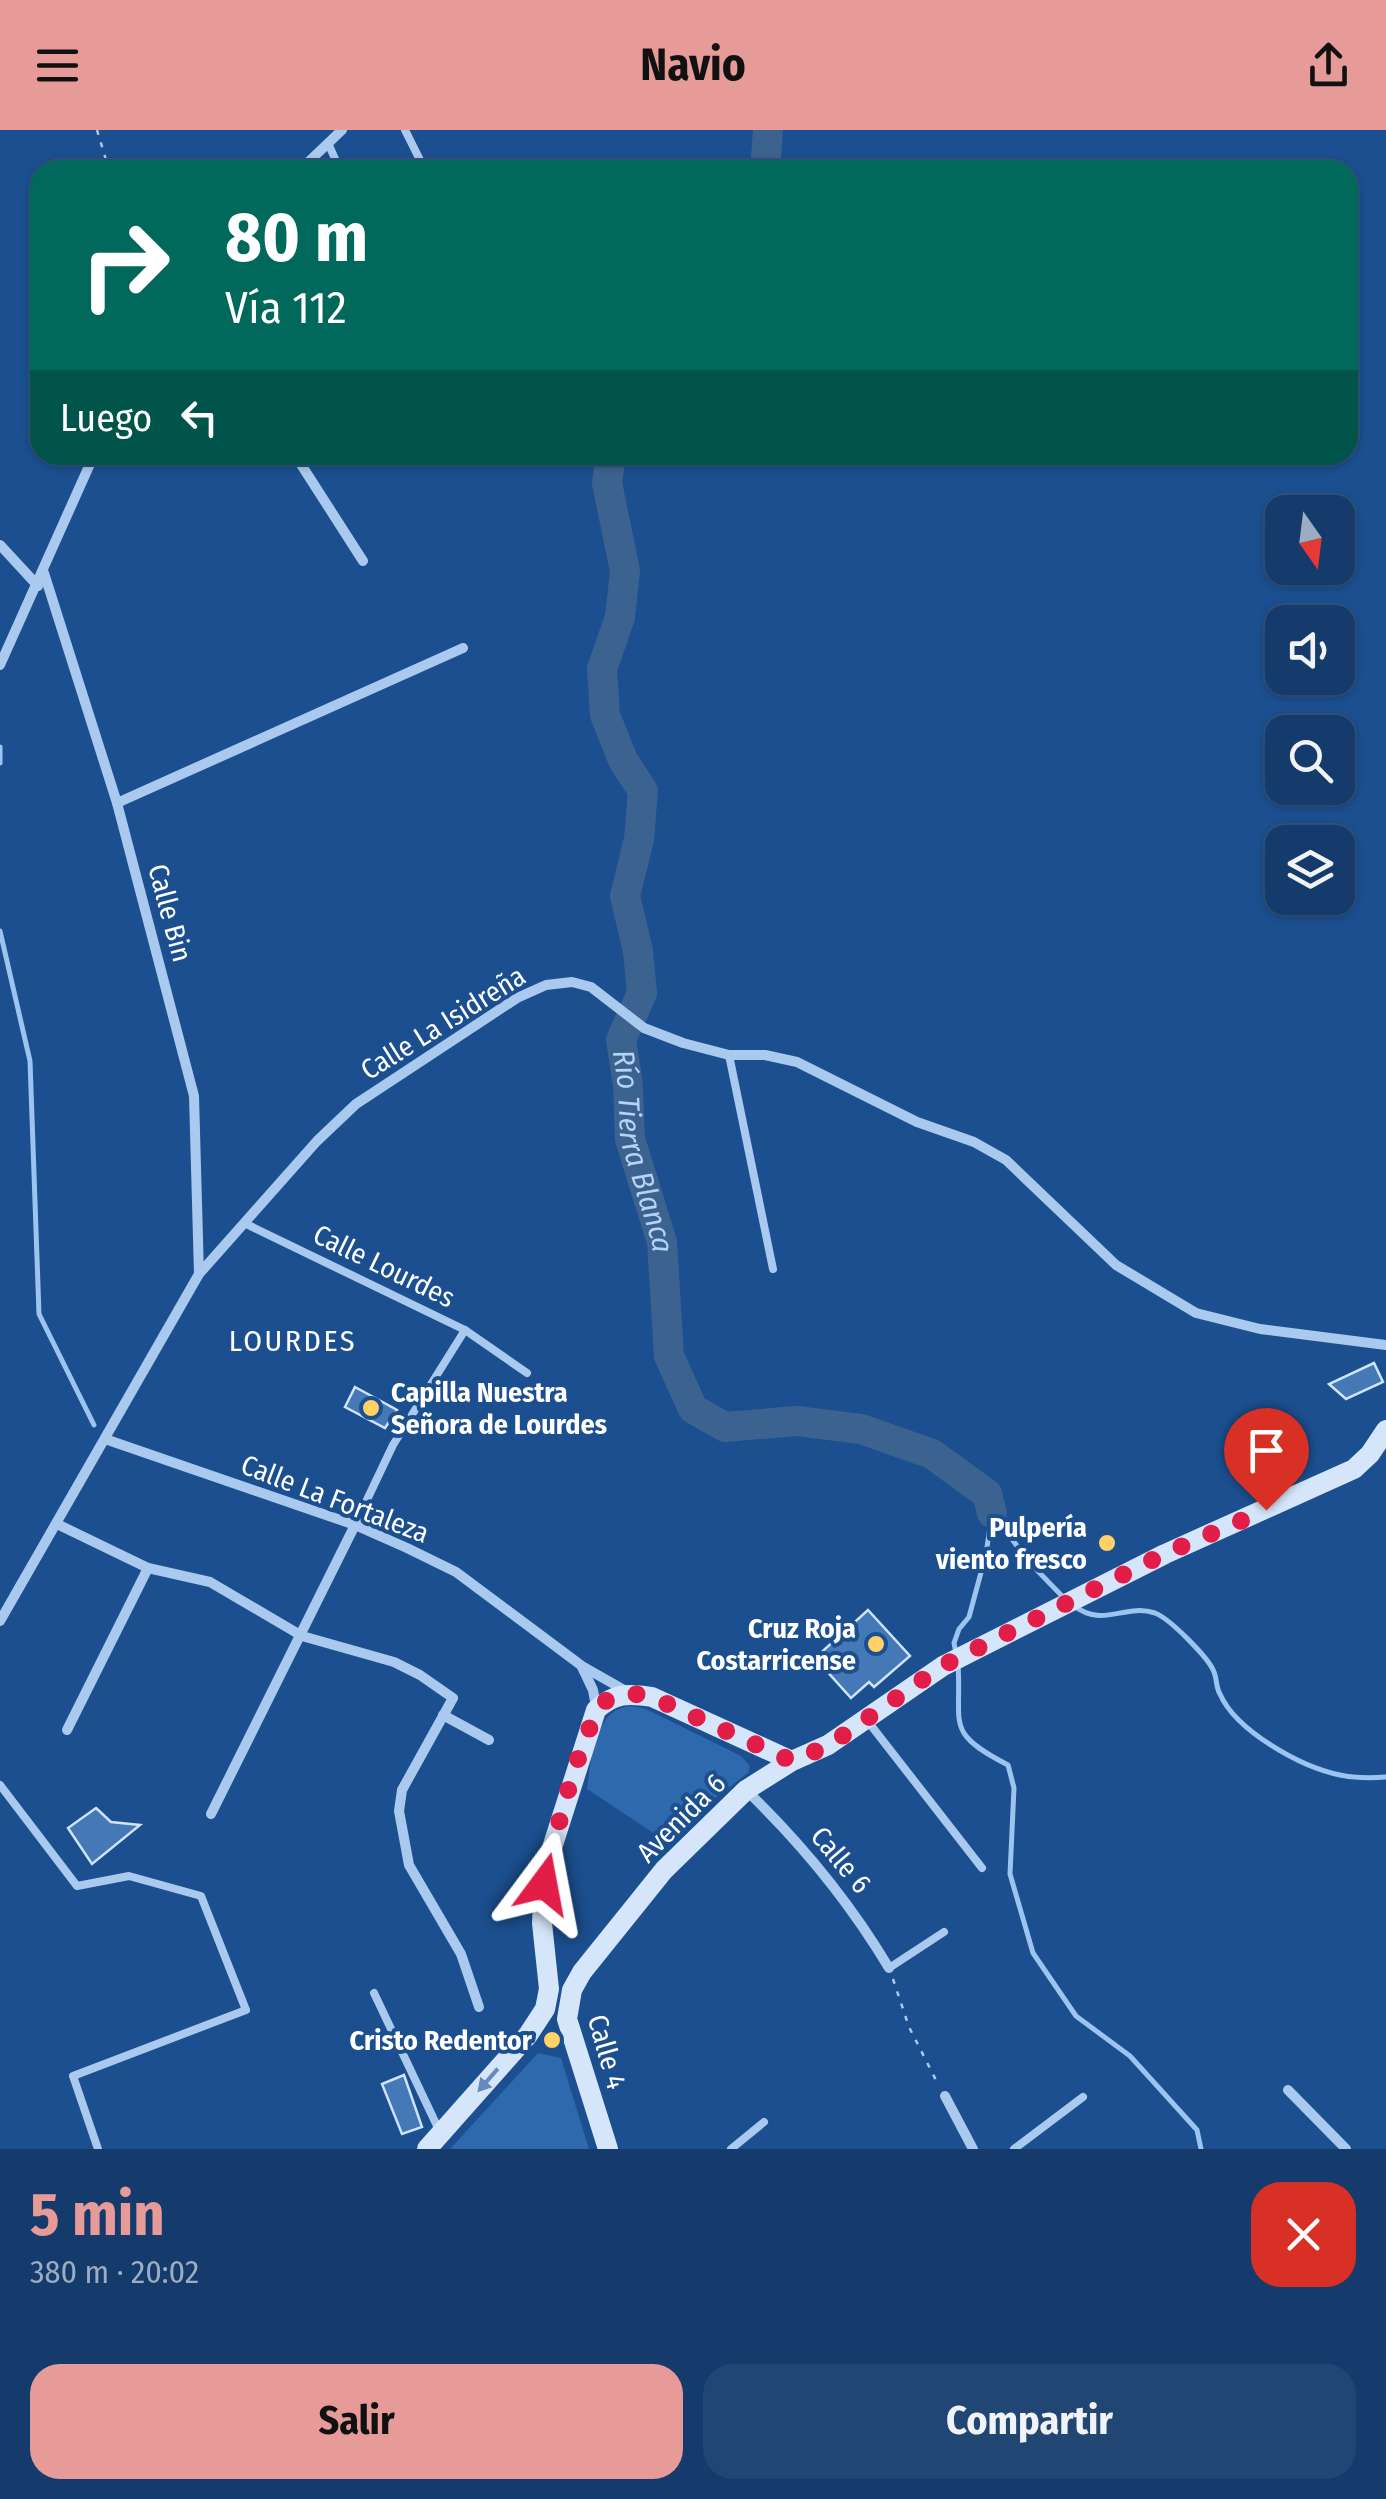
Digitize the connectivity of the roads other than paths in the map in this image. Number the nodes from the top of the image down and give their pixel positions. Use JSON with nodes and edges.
{"nodes":[{"id":1,"x":342,"y":130,"type":"edge"},
{"id":2,"x":406,"y":130,"type":"edge"},
{"id":3,"x":328,"y":144,"type":"junction"},
{"id":4,"x":311,"y":160,"type":"edge"},
{"id":5,"x":335,"y":160,"type":"edge"},
{"id":6,"x":420,"y":160,"type":"edge"},
{"id":7,"x":90,"y":465,"type":"edge"},
{"id":8,"x":301,"y":465,"type":"edge"},
{"id":9,"x":0,"y":544,"type":"edge"},
{"id":10,"x":363,"y":561,"type":"dead end"},
{"id":11,"x":44,"y":573,"type":"junction"},
{"id":12,"x":38,"y":586,"type":"junction"},
{"id":13,"x":463,"y":648,"type":"dead end"},
{"id":14,"x":0,"y":665,"type":"edge"},
{"id":15,"x":117,"y":803,"type":"junction"},
{"id":16,"x":730,"y":1055,"type":"junction"},
{"id":17,"x":244,"y":1223,"type":"junction"},
{"id":18,"x":773,"y":1269,"type":"dead end"},
{"id":19,"x":200,"y":1274,"type":"junction"},
{"id":20,"x":465,"y":1330,"type":"junction"},
{"id":21,"x":1386,"y":1345,"type":"edge"},
{"id":22,"x":527,"y":1373,"type":"dead end"},
{"id":23,"x":1386,"y":1430,"type":"edge"},
{"id":24,"x":105,"y":1440,"type":"junction"},
{"id":25,"x":58,"y":1524,"type":"junction"},
{"id":26,"x":355,"y":1525,"type":"junction"},
{"id":27,"x":148,"y":1568,"type":"junction"},
{"id":28,"x":0,"y":1621,"type":"edge"},
{"id":29,"x":302,"y":1636,"type":"junction"},
{"id":30,"x":582,"y":1666,"type":"junction"},
{"id":31,"x":611,"y":1700,"type":"junction"},
{"id":32,"x":444,"y":1715,"type":"junction"},
{"id":33,"x":866,"y":1719,"type":"junction"},
{"id":34,"x":67,"y":1730,"type":"dead end"},
{"id":35,"x":489,"y":1740,"type":"dead end"},
{"id":36,"x":746,"y":1740,"type":"junction"},
{"id":37,"x":792,"y":1761,"type":"junction"},
{"id":38,"x":0,"y":1785,"type":"edge"},
{"id":39,"x":746,"y":1790,"type":"junction"},
{"id":40,"x":212,"y":1814,"type":"dead end"},
{"id":41,"x":982,"y":1868,"type":"dead end"},
{"id":42,"x":944,"y":1932,"type":"dead end"},
{"id":43,"x":548,"y":1968,"type":"junction"},
{"id":44,"x":889,"y":1968,"type":"joint"},
{"id":45,"x":582,"y":1972,"type":"junction"},
{"id":46,"x":374,"y":1993,"type":"dead end"},
{"id":47,"x":479,"y":2007,"type":"dead end"},
{"id":48,"x":566,"y":2019,"type":"junction"},
{"id":49,"x":540,"y":2021,"type":"junction"},
{"id":50,"x":1288,"y":2090,"type":"dead end"},
{"id":51,"x":944,"y":2096,"type":"road end"},
{"id":52,"x":1083,"y":2097,"type":"dead end"},
{"id":53,"x":764,"y":2122,"type":"dead end"},
{"id":54,"x":434,"y":2141,"type":"edge"},
{"id":55,"x":98,"y":2149,"type":"edge"},
{"id":56,"x":608,"y":2149,"type":"edge"},
{"id":57,"x":732,"y":2149,"type":"edge"},
{"id":58,"x":973,"y":2149,"type":"edge"},
{"id":59,"x":1014,"y":2149,"type":"edge"},
{"id":60,"x":1346,"y":2149,"type":"edge"}],
"edges":[{"from":1,"to":3,"type":"street"},
{"from":2,"to":6,"type":"lane"},
{"from":3,"to":4,"type":"street"},
{"from":3,"to":5,"type":"lane"},
{"from":7,"to":11,"type":"street"},
{"from":8,"to":10,"type":"street"},
{"from":9,"to":12,"type":"street"},
{"from":11,"to":12,"type":"street"},
{"from":11,"to":15,"type":"street","name":"Calle Bin"},
{"from":12,"to":14,"type":"street"},
{"from":13,"to":15,"type":"street"},
{"from":15,"to":19,"type":"street","name":"Calle Bin"},
{"from":16,"to":17,"type":"street","name":"Calle La Isidreña"},
{"from":16,"to":18,"type":"lane"},
{"from":16,"to":21,"type":"street","name":"Calle La Isidreña"},
{"from":17,"to":19,"type":"street","name":"Calle La Isidreña"},
{"from":17,"to":20,"type":"lane","name":"Calle Lourdes"},
{"from":19,"to":24,"type":"street","name":"Calle La Isidreña"},
{"from":20,"to":22,"type":"lane"},
{"from":20,"to":26,"type":"lane","name":"Calle Lourdes"},
{"from":23,"to":33,"type":"main road","name":"Avenida 6"},
{"from":24,"to":25,"type":"street","name":"Calle La Isidreña"},
{"from":24,"to":26,"type":"street","name":"Calle La Fortaleza"},
{"from":25,"to":27,"type":"street"},
{"from":25,"to":28,"type":"street","name":"Calle La Isidreña"},
{"from":26,"to":29,"type":"street"},
{"from":26,"to":30,"type":"street","name":"Calle La Fortaleza"},
{"from":27,"to":29,"type":"street"},
{"from":27,"to":34,"type":"street"},
{"from":29,"to":32,"type":"street"},
{"from":29,"to":40,"type":"street"},
{"from":30,"to":31,"type":"street","name":"Calle La Fortaleza"},
{"from":30,"to":31,"type":"street"},
{"from":31,"to":36,"type":"main road"},
{"from":31,"to":43,"type":"main road"},
{"from":32,"to":35,"type":"street"},
{"from":32,"to":47,"type":"street"},
{"from":33,"to":37,"type":"main road","name":"Avenida 6"},
{"from":33,"to":41,"type":"lane"},
{"from":36,"to":37,"type":"main road"},
{"from":36,"to":39,"type":"main road"},
{"from":37,"to":39,"type":"main road","name":"Avenida 6"},
{"from":38,"to":55,"type":"lane"},
{"from":39,"to":44,"type":"street","name":"Calle 6"},
{"from":39,"to":45,"type":"main road","name":"Avenida 6"},
{"from":42,"to":44,"type":"lane"},
{"from":43,"to":45,"type":"main road"},
{"from":43,"to":49,"type":"main road"},
{"from":45,"to":48,"type":"main road","name":"Calle 4"},
{"from":46,"to":54,"type":"lane"},
{"from":48,"to":49,"type":"main road"},
{"from":48,"to":56,"type":"main road","name":"Calle 4"},
{"from":49,"to":54,"type":"main road","one_way":true},
{"from":50,"to":60,"type":"street"},
{"from":51,"to":58,"type":"street"},
{"from":52,"to":59,"type":"lane"},
{"from":53,"to":57,"type":"lane"}]}
